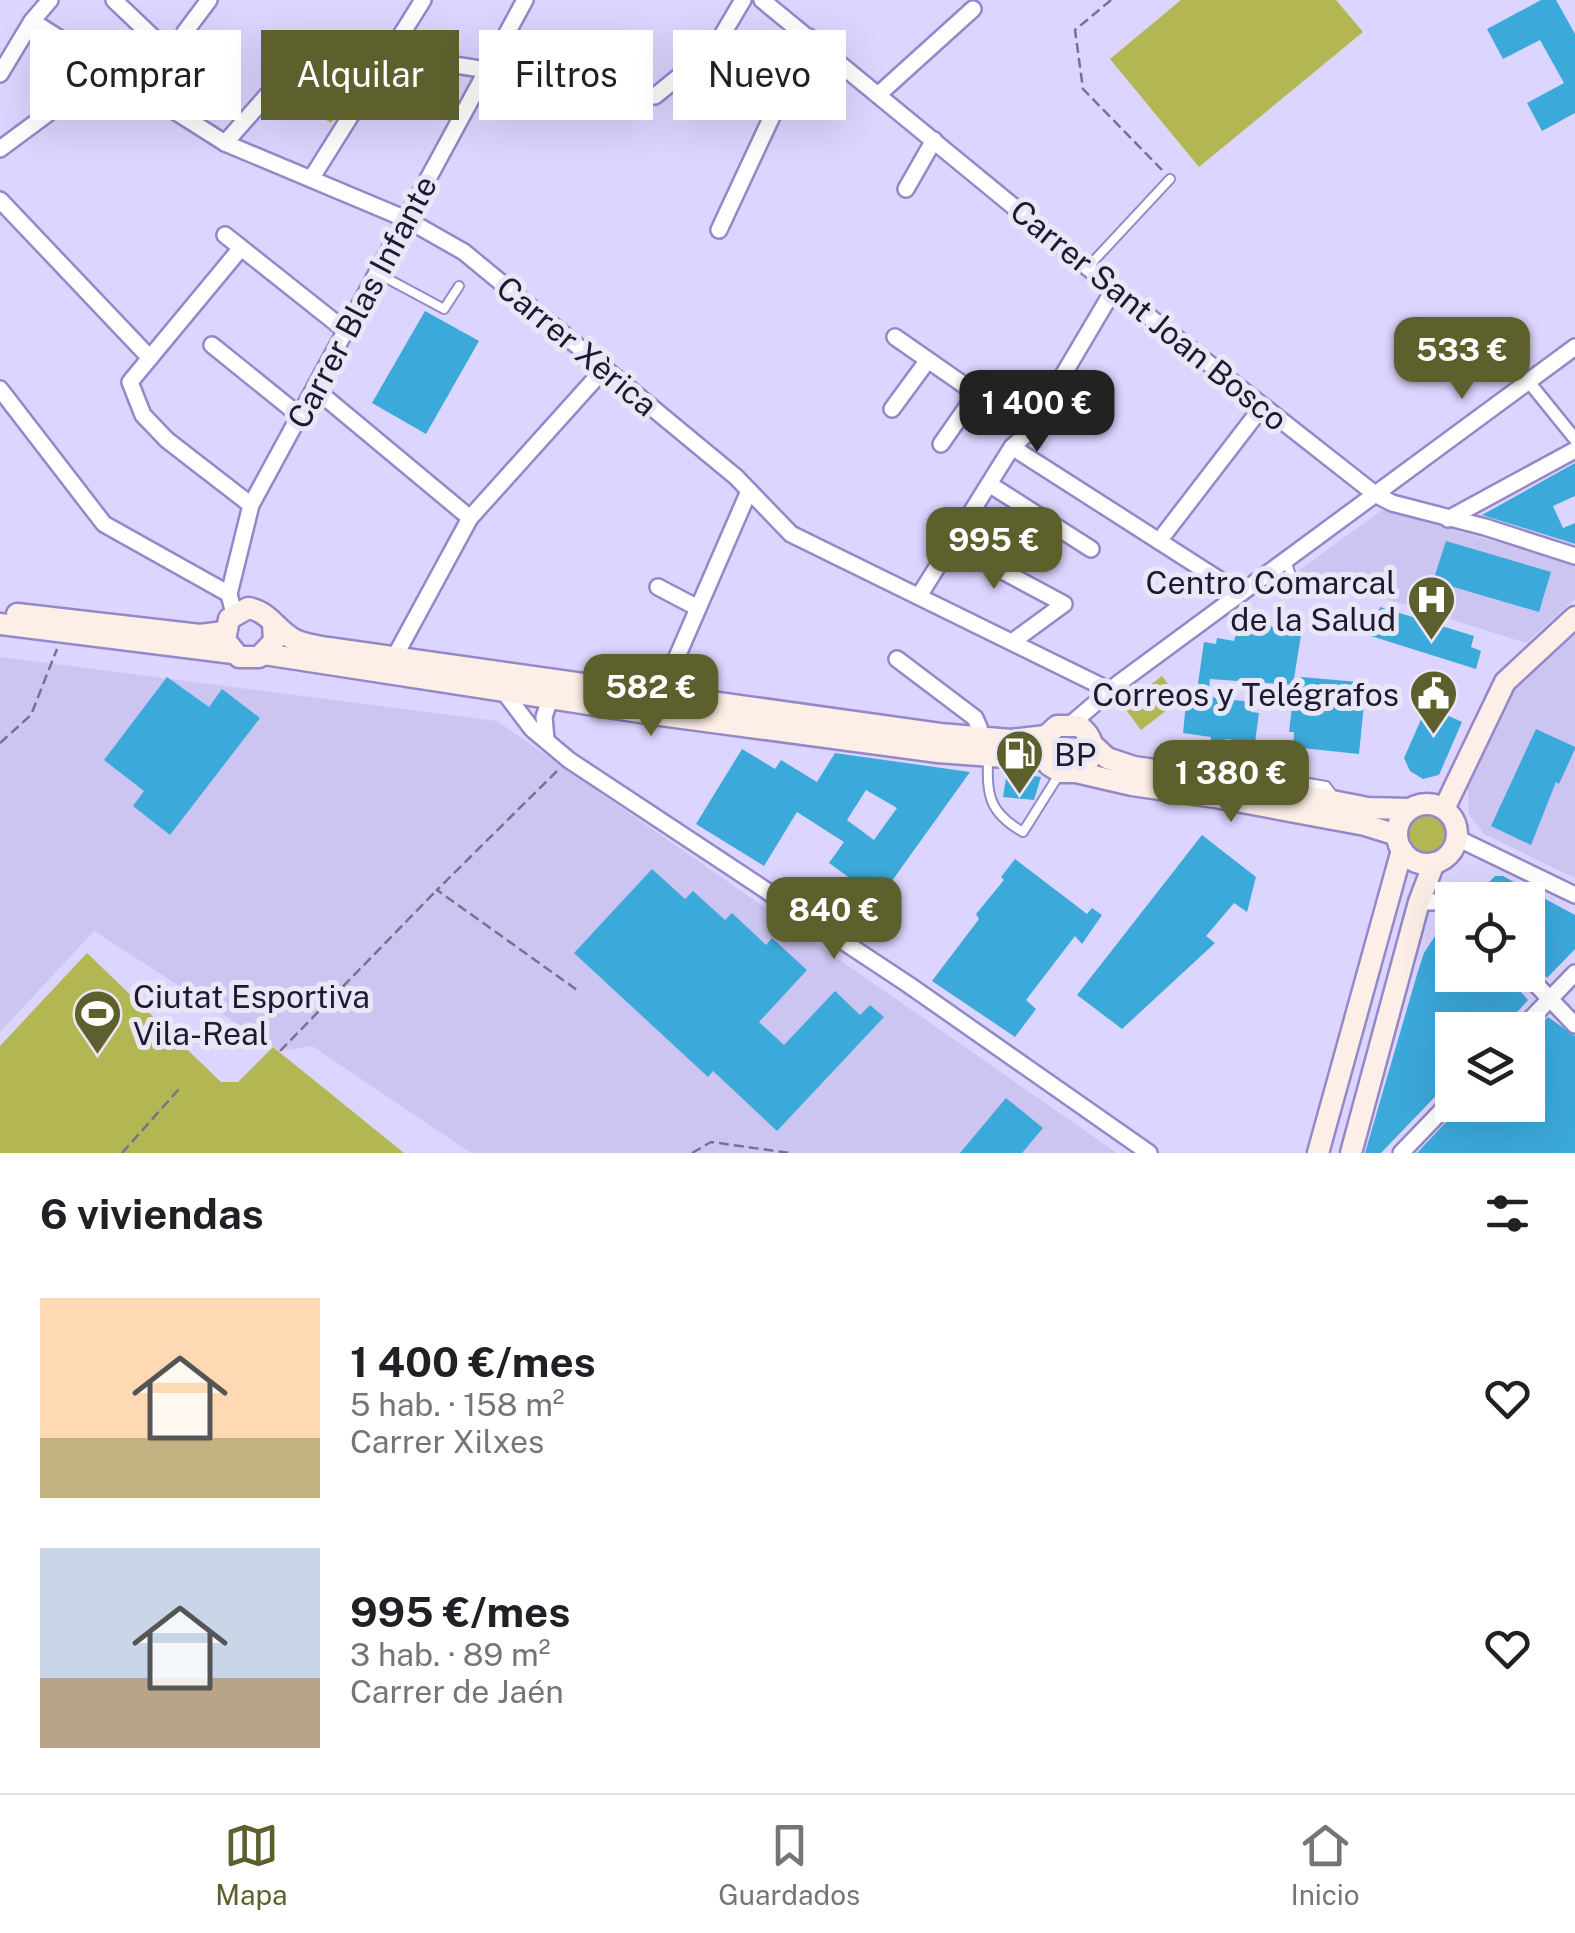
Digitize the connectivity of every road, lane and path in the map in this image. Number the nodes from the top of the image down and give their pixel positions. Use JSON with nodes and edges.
{"nodes":[{"id":1,"x":50,"y":0,"type":"edge"},
{"id":2,"x":114,"y":0,"type":"edge"},
{"id":3,"x":209,"y":0,"type":"edge"},
{"id":4,"x":424,"y":0,"type":"edge"},
{"id":5,"x":525,"y":0,"type":"edge"},
{"id":6,"x":743,"y":0,"type":"edge"},
{"id":7,"x":762,"y":0,"type":"edge"},
{"id":8,"x":1111,"y":0,"type":"edge"},
{"id":9,"x":979,"y":5,"type":"edge"},
{"id":10,"x":32,"y":21,"type":"junction"},
{"id":11,"x":46,"y":30,"type":"edge"},
{"id":12,"x":145,"y":30,"type":"edge"},
{"id":13,"x":186,"y":30,"type":"edge"},
{"id":14,"x":404,"y":30,"type":"edge"},
{"id":15,"x":509,"y":30,"type":"edge"},
{"id":16,"x":800,"y":30,"type":"edge"},
{"id":17,"x":846,"y":67,"type":"edge"},
{"id":18,"x":0,"y":74,"type":"edge"},
{"id":19,"x":479,"y":84,"type":"edge"},
{"id":20,"x":879,"y":94,"type":"junction"},
{"id":21,"x":653,"y":96,"type":"edge"},
{"id":22,"x":261,"y":102,"type":"edge"},
{"id":23,"x":40,"y":120,"type":"edge"},
{"id":24,"x":188,"y":120,"type":"edge"},
{"id":25,"x":348,"y":120,"type":"edge"},
{"id":26,"x":770,"y":120,"type":"edge"},
{"id":27,"x":934,"y":140,"type":"junction"},
{"id":28,"x":225,"y":143,"type":"junction"},
{"id":29,"x":0,"y":149,"type":"edge"},
{"id":30,"x":311,"y":179,"type":"junction"},
{"id":31,"x":1170,"y":179,"type":"joint"},
{"id":32,"x":906,"y":190,"type":"dead end"},
{"id":33,"x":0,"y":200,"type":"edge"},
{"id":34,"x":406,"y":220,"type":"junction"},
{"id":35,"x":719,"y":230,"type":"dead end"},
{"id":36,"x":225,"y":235,"type":"dead end"},
{"id":37,"x":241,"y":248,"type":"junction"},
{"id":38,"x":1088,"y":268,"type":"junction"},
{"id":39,"x":377,"y":273,"type":"junction"},
{"id":40,"x":460,"y":286,"type":"dead end"},
{"id":41,"x":1114,"y":289,"type":"junction"},
{"id":42,"x":346,"y":331,"type":"junction"},
{"id":43,"x":895,"y":337,"type":"dead end"},
{"id":44,"x":212,"y":345,"type":"dead end"},
{"id":45,"x":1575,"y":346,"type":"edge"},
{"id":46,"x":150,"y":358,"type":"junction"},
{"id":47,"x":928,"y":360,"type":"junction"},
{"id":48,"x":604,"y":369,"type":"junction"},
{"id":49,"x":1528,"y":382,"type":"junction"},
{"id":50,"x":315,"y":388,"type":"junction"},
{"id":51,"x":0,"y":390,"type":"edge"},
{"id":52,"x":976,"y":394,"type":"junction"},
{"id":53,"x":1262,"y":407,"type":"junction"},
{"id":54,"x":892,"y":409,"type":"dead end"},
{"id":55,"x":300,"y":416,"type":"junction"},
{"id":56,"x":1030,"y":432,"type":"junction"},
{"id":57,"x":1575,"y":438,"type":"edge"},
{"id":58,"x":941,"y":444,"type":"dead end"},
{"id":59,"x":1012,"y":447,"type":"junction"},
{"id":60,"x":1575,"y":450,"type":"edge"},
{"id":61,"x":988,"y":484,"type":"junction"},
{"id":62,"x":749,"y":491,"type":"junction"},
{"id":63,"x":1375,"y":494,"type":"junction"},
{"id":64,"x":250,"y":505,"type":"junction"},
{"id":65,"x":470,"y":518,"type":"junction"},
{"id":66,"x":1448,"y":519,"type":"junction"},
{"id":67,"x":1160,"y":541,"type":"junction"},
{"id":68,"x":952,"y":544,"type":"junction"},
{"id":69,"x":1091,"y":549,"type":"dead end"},
{"id":70,"x":1575,"y":556,"type":"edge"},
{"id":71,"x":1286,"y":560,"type":"junction"},
{"id":72,"x":658,"y":586,"type":"dead end"},
{"id":73,"x":1296,"y":592,"type":"dead end"},
{"id":74,"x":1240,"y":594,"type":"junction"},
{"id":75,"x":919,"y":596,"type":"junction"},
{"id":76,"x":698,"y":608,"type":"junction"},
{"id":77,"x":0,"y":612,"type":"edge"},
{"id":78,"x":229,"y":613,"type":"junction"},
{"id":79,"x":1575,"y":618,"type":"edge"},
{"id":80,"x":0,"y":624,"type":"edge"},
{"id":81,"x":273,"y":624,"type":"junction"},
{"id":82,"x":63,"y":633,"type":"junction"},
{"id":83,"x":1012,"y":642,"type":"junction"},
{"id":84,"x":233,"y":653,"type":"junction"},
{"id":85,"x":264,"y":654,"type":"junction"},
{"id":86,"x":394,"y":658,"type":"junction"},
{"id":87,"x":897,"y":659,"type":"dead end"},
{"id":88,"x":1109,"y":690,"type":"junction"},
{"id":89,"x":504,"y":692,"type":"junction"},
{"id":90,"x":660,"y":696,"type":"junction"},
{"id":91,"x":550,"y":699,"type":"junction"},
{"id":92,"x":1072,"y":724,"type":"junction"},
{"id":93,"x":1046,"y":736,"type":"junction"},
{"id":94,"x":546,"y":740,"type":"junction"},
{"id":95,"x":0,"y":744,"type":"edge"},
{"id":96,"x":1093,"y":745,"type":"junction"},
{"id":97,"x":984,"y":748,"type":"junction"},
{"id":98,"x":569,"y":760,"type":"junction"},
{"id":99,"x":1061,"y":768,"type":"junction"},
{"id":100,"x":1444,"y":809,"type":"junction"},
{"id":101,"x":1409,"y":810,"type":"junction"},
{"id":102,"x":1457,"y":838,"type":"junction"},
{"id":103,"x":1399,"y":842,"type":"junction"},
{"id":104,"x":1434,"y":863,"type":"junction"},
{"id":105,"x":436,"y":890,"type":"junction"},
{"id":106,"x":1575,"y":895,"type":"edge"},
{"id":107,"x":1419,"y":902,"type":"junction"},
{"id":108,"x":1435,"y":902,"type":"edge"},
{"id":109,"x":1575,"y":973,"type":"edge"},
{"id":110,"x":576,"y":990,"type":"dead end"},
{"id":111,"x":1543,"y":992,"type":"edge"},
{"id":112,"x":1550,"y":999,"type":"junction"},
{"id":113,"x":1537,"y":1012,"type":"edge"},
{"id":114,"x":1575,"y":1025,"type":"edge"},
{"id":115,"x":280,"y":1050,"type":"dead end"},
{"id":116,"x":179,"y":1089,"type":"dead end"},
{"id":117,"x":1435,"y":1117,"type":"edge"},
{"id":118,"x":1326,"y":1126,"type":"junction"},
{"id":119,"x":1354,"y":1144,"type":"edge"},
{"id":120,"x":122,"y":1153,"type":"edge"},
{"id":121,"x":692,"y":1153,"type":"edge"},
{"id":122,"x":790,"y":1153,"type":"edge"},
{"id":123,"x":1149,"y":1153,"type":"edge"},
{"id":124,"x":1318,"y":1153,"type":"edge"},
{"id":125,"x":1400,"y":1153,"type":"edge"}],
"edges":[{"from":1,"to":10,"type":"street"},
{"from":2,"to":12,"type":"street"},
{"from":3,"to":13,"type":"street"},
{"from":4,"to":14,"type":"street"},
{"from":5,"to":15,"type":"street","name":"Carrer Blas Infante"},
{"from":6,"to":21,"type":"street"},
{"from":7,"to":16,"type":"street","name":"Carrer Sant Joan Bosco"},
{"from":8,"to":31,"type":"path"},
{"from":9,"to":20,"type":"street"},
{"from":10,"to":11,"type":"street","name":"Carrer Xèrica"},
{"from":10,"to":18,"type":"street"},
{"from":17,"to":20,"type":"street","name":"Carrer Sant Joan Bosco"},
{"from":19,"to":34,"type":"street","name":"Carrer Blas Infante"},
{"from":20,"to":27,"type":"street","name":"Carrer Sant Joan Bosco"},
{"from":22,"to":28,"type":"street"},
{"from":23,"to":29,"type":"street"},
{"from":24,"to":28,"type":"street","name":"Carrer Xèrica"},
{"from":25,"to":30,"type":"street"},
{"from":26,"to":35,"type":"street"},
{"from":27,"to":32,"type":"street"},
{"from":27,"to":38,"type":"street","name":"Carrer Sant Joan Bosco"},
{"from":28,"to":30,"type":"street","name":"Carrer Xèrica"},
{"from":30,"to":34,"type":"street","name":"Carrer Xèrica"},
{"from":31,"to":38,"type":"lane"},
{"from":33,"to":46,"type":"street"},
{"from":34,"to":39,"type":"street","name":"Carrer Blas Infante"},
{"from":34,"to":48,"type":"street","name":"Carrer Xèrica"},
{"from":36,"to":37,"type":"street"},
{"from":37,"to":42,"type":"street"},
{"from":37,"to":46,"type":"street"},
{"from":38,"to":41,"type":"street","name":"Carrer Sant Joan Bosco"},
{"from":39,"to":40,"type":"lane"},
{"from":39,"to":42,"type":"street","name":"Carrer Blas Infante"},
{"from":41,"to":53,"type":"street","name":"Carrer Sant Joan Bosco"},
{"from":41,"to":56,"type":"street"},
{"from":42,"to":50,"type":"street","name":"Carrer Blas Infante"},
{"from":43,"to":47,"type":"street"},
{"from":44,"to":55,"type":"street"},
{"from":45,"to":49,"type":"street"},
{"from":46,"to":64,"type":"street"},
{"from":47,"to":52,"type":"street"},
{"from":47,"to":54,"type":"street"},
{"from":48,"to":62,"type":"street","name":"Carrer Xèrica"},
{"from":48,"to":65,"type":"street"},
{"from":49,"to":57,"type":"street"},
{"from":49,"to":63,"type":"street"},
{"from":50,"to":55,"type":"street","name":"Carrer Blas Infante"},
{"from":50,"to":65,"type":"street"},
{"from":51,"to":78,"type":"street"},
{"from":52,"to":56,"type":"street"},
{"from":52,"to":58,"type":"street"},
{"from":53,"to":63,"type":"street","name":"Carrer Sant Joan Bosco"},
{"from":53,"to":67,"type":"street"},
{"from":55,"to":64,"type":"street","name":"Carrer Blas Infante"},
{"from":56,"to":59,"type":"street"},
{"from":59,"to":61,"type":"street"},
{"from":59,"to":67,"type":"street"},
{"from":60,"to":66,"type":"street"},
{"from":61,"to":68,"type":"street"},
{"from":61,"to":69,"type":"street"},
{"from":62,"to":75,"type":"street","name":"Carrer Xèrica"},
{"from":62,"to":76,"type":"street"},
{"from":63,"to":66,"type":"street","name":"Carrer Sant Joan Bosco"},
{"from":63,"to":71,"type":"street"},
{"from":64,"to":78,"type":"street","name":"Carrer Blas Infante"},
{"from":65,"to":86,"type":"street"},
{"from":66,"to":70,"type":"street","name":"Carrer Sant Joan Bosco"},
{"from":67,"to":74,"type":"street"},
{"from":68,"to":75,"type":"street"},
{"from":68,"to":83,"type":"street"},
{"from":71,"to":73,"type":"lane"},
{"from":71,"to":74,"type":"street"},
{"from":72,"to":76,"type":"street"},
{"from":74,"to":88,"type":"street"},
{"from":75,"to":83,"type":"street","name":"Carrer Xèrica"},
{"from":76,"to":90,"type":"street"},
{"from":77,"to":78,"type":"main road"},
{"from":78,"to":81,"type":"main road"},
{"from":78,"to":84,"type":"main road"},
{"from":79,"to":100,"type":"main road"},
{"from":80,"to":82,"type":"main road"},
{"from":81,"to":85,"type":"main road"},
{"from":81,"to":86,"type":"main road"},
{"from":82,"to":84,"type":"main road"},
{"from":82,"to":95,"type":"path"},
{"from":83,"to":88,"type":"street","name":"Carrer Xèrica"},
{"from":84,"to":85,"type":"main road"},
{"from":85,"to":89,"type":"main road"},
{"from":86,"to":90,"type":"main road"},
{"from":87,"to":97,"type":"street"},
{"from":88,"to":92,"type":"street"},
{"from":89,"to":91,"type":"main road"},
{"from":89,"to":94,"type":"street"},
{"from":90,"to":97,"type":"main road"},
{"from":91,"to":94,"type":"street"},
{"from":91,"to":97,"type":"main road"},
{"from":92,"to":93,"type":"main road"},
{"from":92,"to":96,"type":"main road"},
{"from":93,"to":97,"type":"main road"},
{"from":93,"to":99,"type":"main road"},
{"from":94,"to":98,"type":"street"},
{"from":96,"to":99,"type":"main road"},
{"from":96,"to":101,"type":"main road"},
{"from":97,"to":99,"type":"main road"},
{"from":97,"to":99,"type":"lane"},
{"from":98,"to":105,"type":"path"},
{"from":98,"to":123,"type":"street"},
{"from":99,"to":103,"type":"main road"},
{"from":100,"to":101,"type":"main road"},
{"from":100,"to":102,"type":"main road"},
{"from":101,"to":103,"type":"main road"},
{"from":102,"to":104,"type":"main road"},
{"from":102,"to":106,"type":"street"},
{"from":103,"to":104,"type":"main road"},
{"from":103,"to":118,"type":"main road"},
{"from":104,"to":107,"type":"main road"},
{"from":105,"to":110,"type":"path"},
{"from":105,"to":115,"type":"path"},
{"from":107,"to":108,"type":"street"},
{"from":107,"to":119,"type":"main road"},
{"from":109,"to":112,"type":"street"},
{"from":111,"to":112,"type":"street"},
{"from":112,"to":113,"type":"street"},
{"from":112,"to":114,"type":"street"},
{"from":116,"to":120,"type":"path"},
{"from":117,"to":125,"type":"street"},
{"from":118,"to":119,"type":"street"},
{"from":118,"to":124,"type":"main road"},
{"from":121,"to":122,"type":"path"}]}
